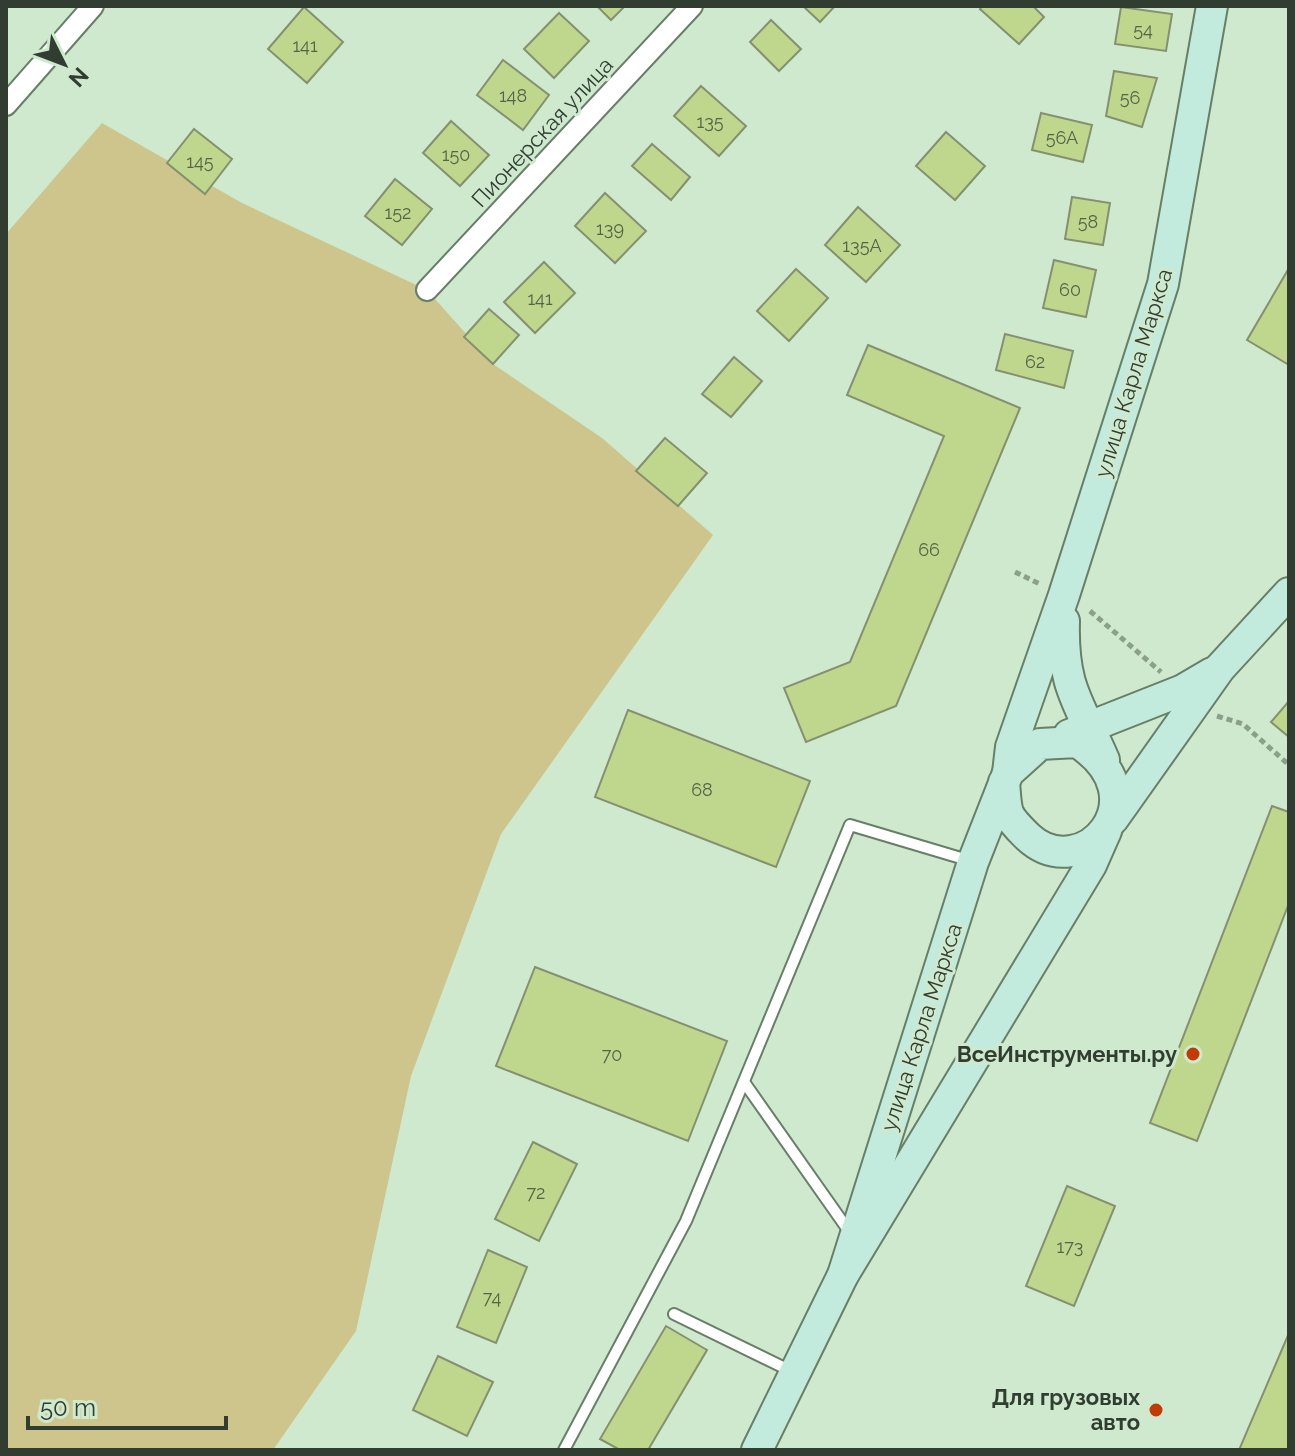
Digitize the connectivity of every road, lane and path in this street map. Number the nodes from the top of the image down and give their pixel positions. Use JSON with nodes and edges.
{"nodes":[{"id":1,"x":93,"y":6,"type":"edge"},
{"id":2,"x":692,"y":6,"type":"edge"},
{"id":3,"x":1212,"y":6,"type":"edge"},
{"id":4,"x":6,"y":105,"type":"edge"},
{"id":5,"x":427,"y":290,"type":"dead end"},
{"id":6,"x":1015,"y":572,"type":"dead end"},
{"id":7,"x":1289,"y":593,"type":"edge"},
{"id":8,"x":1066,"y":596,"type":"junction"},
{"id":9,"x":1220,"y":668,"type":"junction"},
{"id":10,"x":1171,"y":680,"type":"dead end"},
{"id":11,"x":1212,"y":714,"type":"dead end"},
{"id":12,"x":1088,"y":727,"type":"junction"},
{"id":13,"x":1058,"y":740,"type":"junction"},
{"id":14,"x":1289,"y":765,"type":"edge"},
{"id":15,"x":1107,"y":768,"type":"junction"},
{"id":16,"x":1006,"y":778,"type":"junction"},
{"id":17,"x":1110,"y":824,"type":"junction"},
{"id":18,"x":973,"y":862,"type":"junction"},
{"id":19,"x":744,"y":1082,"type":"junction"},
{"id":20,"x":854,"y":1238,"type":"junction"},
{"id":21,"x":843,"y":1275,"type":"junction"},
{"id":22,"x":674,"y":1314,"type":"dead end"},
{"id":23,"x":795,"y":1373,"type":"junction"},
{"id":24,"x":564,"y":1450,"type":"edge"},
{"id":25,"x":757,"y":1450,"type":"edge"}],
"edges":[{"from":1,"to":4,"type":"street"},
{"from":2,"to":5,"type":"street","name":"Пионерская улица"},
{"from":3,"to":8,"type":"main road","name":"улица Карла Маркса"},
{"from":6,"to":8,"type":"path"},
{"from":7,"to":9,"type":"main road"},
{"from":8,"to":10,"type":"path"},
{"from":8,"to":12,"type":"main road","name":"улица Карла Маркса"},
{"from":8,"to":16,"type":"main road","name":"улица Карла Маркса"},
{"from":9,"to":12,"type":"main road"},
{"from":9,"to":17,"type":"main road"},
{"from":11,"to":14,"type":"path"},
{"from":12,"to":13,"type":"main road"},
{"from":12,"to":15,"type":"main road","name":"улица Карла Маркса"},
{"from":13,"to":15,"type":"main road"},
{"from":13,"to":16,"type":"main road"},
{"from":15,"to":17,"type":"main road"},
{"from":16,"to":17,"type":"main road"},
{"from":16,"to":18,"type":"main road","name":"улица Карла Маркса"},
{"from":17,"to":21,"type":"main road"},
{"from":18,"to":19,"type":"lane"},
{"from":18,"to":20,"type":"main road","name":"улица Карла Маркса"},
{"from":19,"to":20,"type":"lane"},
{"from":19,"to":24,"type":"lane"},
{"from":20,"to":21,"type":"main road","name":"улица Карла Маркса"},
{"from":21,"to":23,"type":"main road"},
{"from":22,"to":23,"type":"lane"},
{"from":23,"to":25,"type":"main road"}]}
